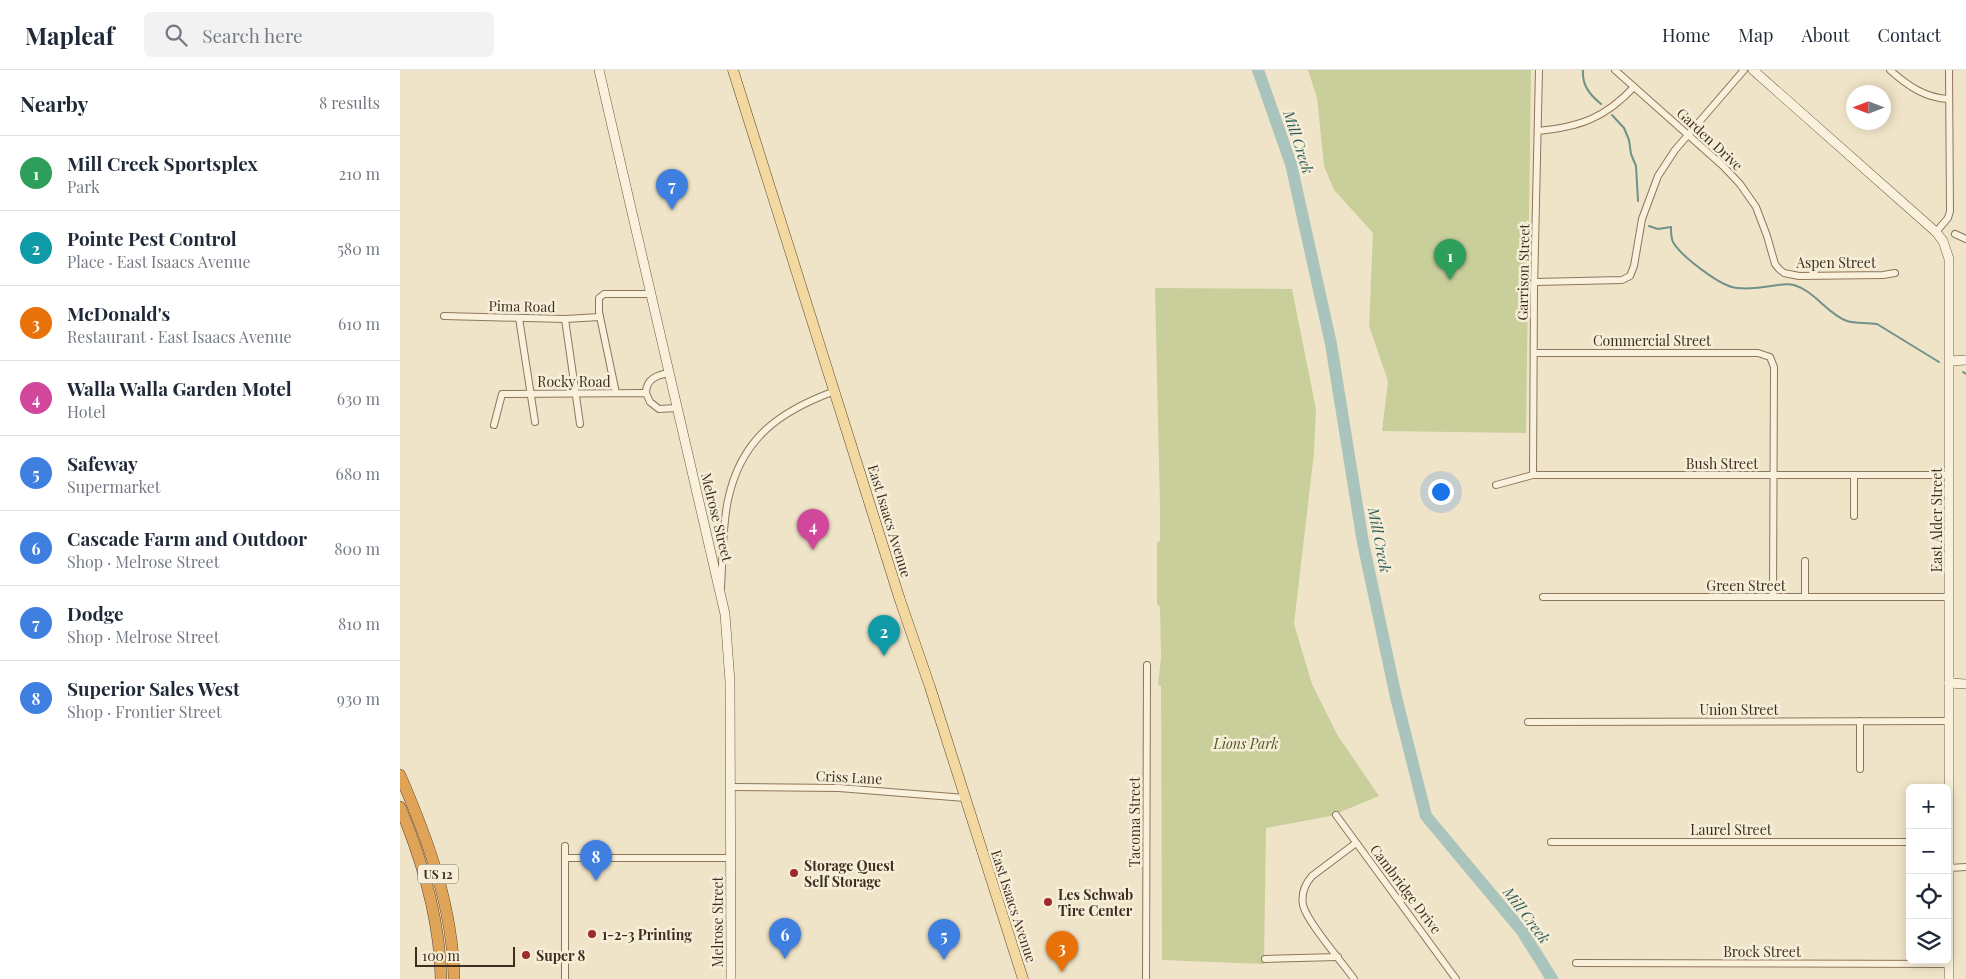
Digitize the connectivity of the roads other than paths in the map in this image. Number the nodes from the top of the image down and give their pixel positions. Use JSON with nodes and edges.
{"nodes":[{"id":1,"x":599,"y":70,"type":"edge"},
{"id":2,"x":733,"y":70,"type":"edge"},
{"id":3,"x":1539,"y":70,"type":"edge"},
{"id":4,"x":1615,"y":70,"type":"edge"},
{"id":5,"x":1744,"y":70,"type":"edge"},
{"id":6,"x":1753,"y":70,"type":"edge"},
{"id":7,"x":1890,"y":70,"type":"edge"},
{"id":8,"x":1949,"y":70,"type":"edge"},
{"id":9,"x":1634,"y":87,"type":"junction"},
{"id":10,"x":1949,"y":99,"type":"junction"},
{"id":11,"x":1538,"y":131,"type":"junction"},
{"id":12,"x":1687,"y":135,"type":"junction"},
{"id":13,"x":1936,"y":232,"type":"junction"},
{"id":14,"x":1955,"y":234,"type":"dead end"},
{"id":15,"x":1966,"y":238,"type":"edge"},
{"id":16,"x":1779,"y":269,"type":"joint"},
{"id":17,"x":1895,"y":273,"type":"dead end"},
{"id":18,"x":1535,"y":282,"type":"junction"},
{"id":19,"x":651,"y":294,"type":"junction"},
{"id":20,"x":444,"y":316,"type":"dead end"},
{"id":21,"x":600,"y":317,"type":"junction"},
{"id":22,"x":519,"y":318,"type":"junction"},
{"id":23,"x":565,"y":319,"type":"junction"},
{"id":24,"x":1534,"y":353,"type":"junction"},
{"id":25,"x":1966,"y":360,"type":"edge"},
{"id":26,"x":1950,"y":361,"type":"junction"},
{"id":27,"x":669,"y":373,"type":"junction"},
{"id":28,"x":835,"y":391,"type":"junction"},
{"id":29,"x":616,"y":393,"type":"junction"},
{"id":30,"x":646,"y":393,"type":"junction"},
{"id":31,"x":531,"y":394,"type":"junction"},
{"id":32,"x":576,"y":394,"type":"junction"},
{"id":33,"x":677,"y":408,"type":"junction"},
{"id":34,"x":535,"y":422,"type":"dead end"},
{"id":35,"x":580,"y":424,"type":"dead end"},
{"id":36,"x":494,"y":425,"type":"dead end"},
{"id":37,"x":1533,"y":475,"type":"junction"},
{"id":38,"x":1773,"y":475,"type":"junction"},
{"id":39,"x":1950,"y":475,"type":"junction"},
{"id":40,"x":1854,"y":476,"type":"junction"},
{"id":41,"x":1496,"y":485,"type":"dead end"},
{"id":42,"x":1854,"y":516,"type":"dead end"},
{"id":43,"x":1805,"y":561,"type":"dead end"},
{"id":44,"x":721,"y":593,"type":"junction"},
{"id":45,"x":1543,"y":597,"type":"dead end"},
{"id":46,"x":1773,"y":597,"type":"junction"},
{"id":47,"x":1805,"y":597,"type":"junction"},
{"id":48,"x":1950,"y":597,"type":"junction"},
{"id":49,"x":1147,"y":665,"type":"dead end"},
{"id":50,"x":1949,"y":683,"type":"junction"},
{"id":51,"x":1966,"y":684,"type":"edge"},
{"id":52,"x":1950,"y":720,"type":"junction"},
{"id":53,"x":1860,"y":721,"type":"junction"},
{"id":54,"x":1528,"y":722,"type":"dead end"},
{"id":55,"x":1860,"y":769,"type":"dead end"},
{"id":56,"x":400,"y":776,"type":"edge"},
{"id":57,"x":731,"y":787,"type":"junction"},
{"id":58,"x":965,"y":798,"type":"junction"},
{"id":59,"x":400,"y":807,"type":"edge"},
{"id":60,"x":1336,"y":815,"type":"dead end"},
{"id":61,"x":1948,"y":829,"type":"edge"},
{"id":62,"x":1551,"y":842,"type":"dead end"},
{"id":63,"x":1906,"y":842,"type":"edge"},
{"id":64,"x":1356,"y":843,"type":"junction"},
{"id":65,"x":565,"y":846,"type":"dead end"},
{"id":66,"x":565,"y":858,"type":"junction"},
{"id":67,"x":731,"y":858,"type":"junction"},
{"id":68,"x":1966,"y":867,"type":"edge"},
{"id":69,"x":1951,"y":868,"type":"edge"},
{"id":70,"x":1949,"y":874,"type":"edge"},
{"id":71,"x":1949,"y":919,"type":"edge"},
{"id":72,"x":1338,"y":957,"type":"junction"},
{"id":73,"x":1266,"y":959,"type":"dead end"},
{"id":74,"x":1576,"y":963,"type":"dead end"},
{"id":75,"x":1906,"y":964,"type":"edge"},
{"id":76,"x":1949,"y":964,"type":"edge"},
{"id":77,"x":441,"y":979,"type":"edge"},
{"id":78,"x":454,"y":979,"type":"edge"},
{"id":79,"x":565,"y":979,"type":"edge"},
{"id":80,"x":731,"y":979,"type":"edge"},
{"id":81,"x":1023,"y":979,"type":"edge"},
{"id":82,"x":1146,"y":979,"type":"edge"},
{"id":83,"x":1354,"y":979,"type":"edge"},
{"id":84,"x":1456,"y":979,"type":"edge"},
{"id":85,"x":1949,"y":979,"type":"edge"}],
"edges":[{"from":1,"to":19,"type":"main road","name":"Melrose Street"},
{"from":2,"to":28,"type":"main road","name":"East Isaacs Avenue"},
{"from":3,"to":11,"type":"street","name":"Garrison Street"},
{"from":4,"to":9,"type":"street","name":"Garden Drive"},
{"from":5,"to":12,"type":"street"},
{"from":6,"to":13,"type":"main road"},
{"from":7,"to":10,"type":"street"},
{"from":8,"to":10,"type":"street"},
{"from":9,"to":11,"type":"street"},
{"from":9,"to":12,"type":"street","name":"Garden Drive"},
{"from":10,"to":13,"type":"street"},
{"from":11,"to":18,"type":"street","name":"Garrison Street"},
{"from":12,"to":16,"type":"street","name":"Garden Drive"},
{"from":12,"to":18,"type":"street"},
{"from":13,"to":26,"type":"main road","name":"East Alder Street"},
{"from":14,"to":15,"type":"street"},
{"from":16,"to":17,"type":"street","name":"Aspen Street"},
{"from":18,"to":24,"type":"street","name":"Garrison Street"},
{"from":19,"to":21,"type":"street"},
{"from":19,"to":27,"type":"main road","name":"Melrose Street"},
{"from":20,"to":22,"type":"street","name":"Pima Road"},
{"from":21,"to":23,"type":"street","name":"Pima Road"},
{"from":21,"to":29,"type":"street"},
{"from":22,"to":23,"type":"street","name":"Pima Road"},
{"from":22,"to":31,"type":"street"},
{"from":23,"to":32,"type":"street"},
{"from":24,"to":37,"type":"street","name":"Garrison Street"},
{"from":24,"to":38,"type":"street","name":"Commercial Street"},
{"from":25,"to":26,"type":"main road"},
{"from":26,"to":39,"type":"main road","name":"East Alder Street"},
{"from":27,"to":30,"type":"street"},
{"from":27,"to":33,"type":"main road","name":"Melrose Street"},
{"from":28,"to":44,"type":"street"},
{"from":28,"to":58,"type":"main road","name":"East Isaacs Avenue"},
{"from":29,"to":30,"type":"street","name":"Rocky Road"},
{"from":29,"to":32,"type":"street","name":"Rocky Road"},
{"from":30,"to":33,"type":"street"},
{"from":31,"to":32,"type":"street","name":"Rocky Road"},
{"from":31,"to":34,"type":"street"},
{"from":31,"to":36,"type":"street","name":"Rocky Road"},
{"from":32,"to":35,"type":"street"},
{"from":33,"to":44,"type":"main road","name":"Melrose Street"},
{"from":37,"to":38,"type":"street","name":"Bush Street"},
{"from":37,"to":41,"type":"street","name":"Bush Street"},
{"from":38,"to":40,"type":"street","name":"Bush Street"},
{"from":38,"to":46,"type":"street"},
{"from":39,"to":40,"type":"street","name":"Bush Street"},
{"from":39,"to":48,"type":"main road","name":"East Alder Street"},
{"from":40,"to":42,"type":"street"},
{"from":43,"to":47,"type":"street"},
{"from":44,"to":57,"type":"main road","name":"Melrose Street"},
{"from":45,"to":46,"type":"street","name":"Green Street"},
{"from":46,"to":47,"type":"street","name":"Green Street"},
{"from":47,"to":48,"type":"street","name":"Green Street"},
{"from":48,"to":50,"type":"main road","name":"East Alder Street"},
{"from":49,"to":82,"type":"street","name":"Tacoma Street"},
{"from":50,"to":51,"type":"main road"},
{"from":50,"to":52,"type":"main road","name":"East Alder Street"},
{"from":52,"to":53,"type":"street","name":"Union Street"},
{"from":52,"to":61,"type":"main road","name":"East Alder Street"},
{"from":53,"to":54,"type":"street","name":"Union Street"},
{"from":53,"to":55,"type":"street"},
{"from":56,"to":78,"type":"highway","number":"US 12"},
{"from":57,"to":58,"type":"street","name":"Criss Lane"},
{"from":57,"to":67,"type":"main road","name":"Melrose Street"},
{"from":58,"to":81,"type":"main road","name":"East Isaacs Avenue"},
{"from":59,"to":77,"type":"highway","number":"US 12"},
{"from":60,"to":64,"type":"street","name":"Cambridge Drive"},
{"from":62,"to":63,"type":"street","name":"Laurel Street"},
{"from":64,"to":72,"type":"street"},
{"from":64,"to":84,"type":"street","name":"Cambridge Drive"},
{"from":65,"to":66,"type":"street"},
{"from":66,"to":67,"type":"street"},
{"from":66,"to":79,"type":"street"},
{"from":67,"to":80,"type":"main road","name":"Melrose Street"},
{"from":68,"to":69,"type":"street"},
{"from":70,"to":71,"type":"main road","name":"East Alder Street"},
{"from":72,"to":73,"type":"street"},
{"from":72,"to":83,"type":"street"},
{"from":74,"to":75,"type":"street","name":"Brock Street"},
{"from":76,"to":85,"type":"main road","name":"East Alder Street"}]}
